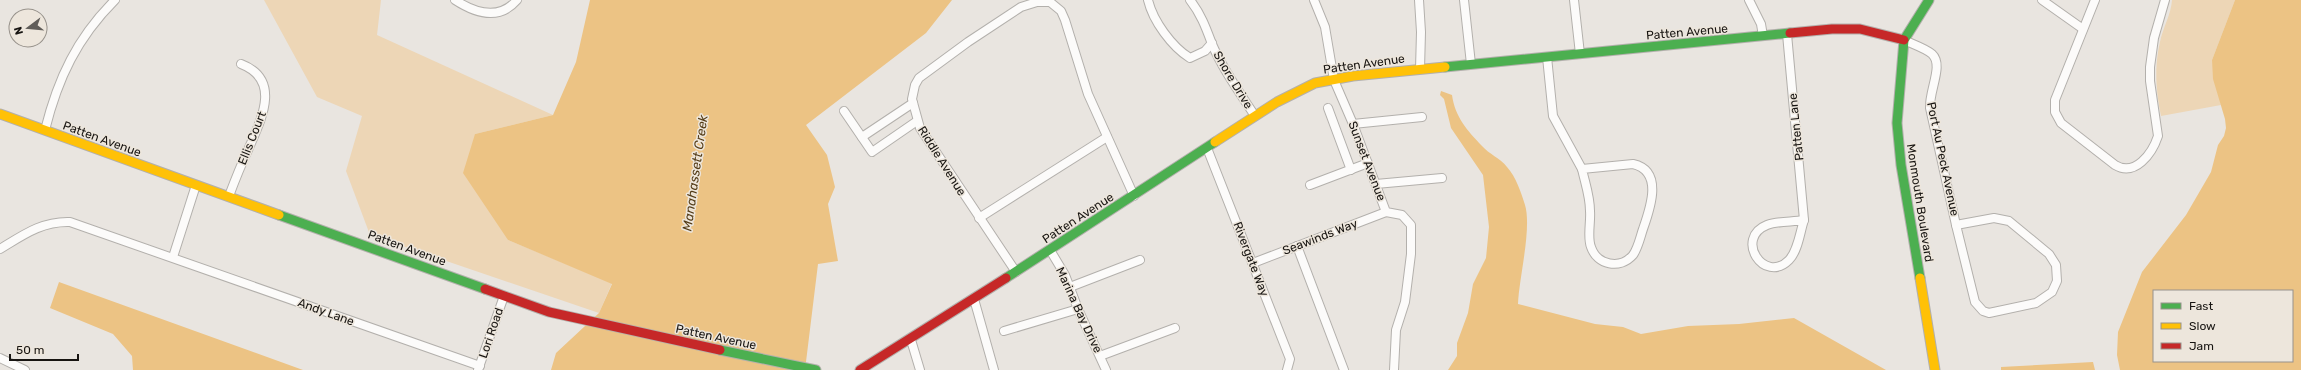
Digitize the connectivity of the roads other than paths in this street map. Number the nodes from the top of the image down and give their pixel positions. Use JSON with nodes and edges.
{"nodes":[{"id":1,"x":115,"y":0,"type":"edge"},
{"id":2,"x":455,"y":0,"type":"edge"},
{"id":3,"x":517,"y":0,"type":"edge"},
{"id":4,"x":1148,"y":0,"type":"edge"},
{"id":5,"x":1190,"y":0,"type":"edge"},
{"id":6,"x":1314,"y":0,"type":"edge"},
{"id":7,"x":1418,"y":0,"type":"edge"},
{"id":8,"x":1464,"y":0,"type":"edge"},
{"id":9,"x":1574,"y":0,"type":"edge"},
{"id":10,"x":1749,"y":0,"type":"edge"},
{"id":11,"x":1929,"y":0,"type":"edge"},
{"id":12,"x":2042,"y":0,"type":"edge"},
{"id":13,"x":2095,"y":0,"type":"edge"},
{"id":14,"x":2165,"y":0,"type":"edge"},
{"id":15,"x":2083,"y":29,"type":"junction"},
{"id":16,"x":1787,"y":34,"type":"junction"},
{"id":17,"x":1763,"y":36,"type":"junction"},
{"id":18,"x":1904,"y":40,"type":"junction"},
{"id":19,"x":1212,"y":43,"type":"junction"},
{"id":20,"x":1580,"y":54,"type":"junction"},
{"id":21,"x":1547,"y":57,"type":"junction"},
{"id":22,"x":242,"y":64,"type":"dead end"},
{"id":23,"x":1471,"y":64,"type":"junction"},
{"id":24,"x":1420,"y":68,"type":"junction"},
{"id":25,"x":1334,"y":80,"type":"junction"},
{"id":26,"x":913,"y":103,"type":"junction"},
{"id":27,"x":1328,"y":108,"type":"dead end"},
{"id":28,"x":844,"y":111,"type":"dead end"},
{"id":29,"x":0,"y":114,"type":"edge"},
{"id":30,"x":1255,"y":116,"type":"junction"},
{"id":31,"x":1422,"y":117,"type":"dead end"},
{"id":32,"x":917,"y":121,"type":"junction"},
{"id":33,"x":1353,"y":124,"type":"junction"},
{"id":34,"x":45,"y":130,"type":"junction"},
{"id":35,"x":862,"y":137,"type":"junction"},
{"id":36,"x":1107,"y":137,"type":"junction"},
{"id":37,"x":1207,"y":148,"type":"junction"},
{"id":38,"x":1368,"y":163,"type":"junction"},
{"id":39,"x":1582,"y":169,"type":"junction"},
{"id":40,"x":1351,"y":170,"type":"junction"},
{"id":41,"x":1442,"y":178,"type":"dead end"},
{"id":42,"x":1376,"y":184,"type":"junction"},
{"id":43,"x":196,"y":185,"type":"junction"},
{"id":44,"x":1310,"y":186,"type":"dead end"},
{"id":45,"x":230,"y":196,"type":"junction"},
{"id":46,"x":1134,"y":196,"type":"junction"},
{"id":47,"x":1386,"y":212,"type":"junction"},
{"id":48,"x":979,"y":218,"type":"junction"},
{"id":49,"x":1804,"y":220,"type":"junction"},
{"id":50,"x":1956,"y":225,"type":"junction"},
{"id":51,"x":1296,"y":246,"type":"junction"},
{"id":52,"x":0,"y":249,"type":"edge"},
{"id":53,"x":1050,"y":250,"type":"junction"},
{"id":54,"x":173,"y":257,"type":"junction"},
{"id":55,"x":1140,"y":260,"type":"dead end"},
{"id":56,"x":1253,"y":263,"type":"junction"},
{"id":57,"x":1016,"y":272,"type":"junction"},
{"id":58,"x":1070,"y":287,"type":"junction"},
{"id":59,"x":504,"y":296,"type":"junction"},
{"id":60,"x":974,"y":300,"type":"junction"},
{"id":61,"x":1078,"y":309,"type":"junction"},
{"id":62,"x":1175,"y":328,"type":"dead end"},
{"id":63,"x":1004,"y":331,"type":"dead end"},
{"id":64,"x":911,"y":340,"type":"junction"},
{"id":65,"x":1100,"y":356,"type":"junction"},
{"id":66,"x":0,"y":358,"type":"edge"},
{"id":67,"x":479,"y":368,"type":"edge"},
{"id":68,"x":25,"y":370,"type":"edge"},
{"id":69,"x":815,"y":370,"type":"edge"},
{"id":70,"x":860,"y":370,"type":"edge"},
{"id":71,"x":920,"y":370,"type":"edge"},
{"id":72,"x":994,"y":370,"type":"edge"},
{"id":73,"x":1106,"y":370,"type":"edge"},
{"id":74,"x":1286,"y":370,"type":"edge"},
{"id":75,"x":1344,"y":370,"type":"edge"},
{"id":76,"x":1394,"y":370,"type":"edge"},
{"id":77,"x":1935,"y":370,"type":"edge"}],
"edges":[{"from":1,"to":34,"type":"street"},
{"from":2,"to":3,"type":"street"},
{"from":4,"to":19,"type":"street","name":"Shore Drive"},
{"from":5,"to":19,"type":"street","name":"Shore Drive"},
{"from":6,"to":25,"type":"street","name":"Sunset Avenue"},
{"from":7,"to":24,"type":"street"},
{"from":8,"to":23,"type":"street"},
{"from":9,"to":20,"type":"street"},
{"from":10,"to":17,"type":"street"},
{"from":11,"to":18,"type":"street"},
{"from":12,"to":15,"type":"street"},
{"from":13,"to":15,"type":"street"},
{"from":14,"to":15,"type":"street"},
{"from":16,"to":17,"type":"street","name":"Patten Avenue"},
{"from":16,"to":18,"type":"street","name":"Patten Avenue"},
{"from":16,"to":49,"type":"street","name":"Patten Lane"},
{"from":17,"to":20,"type":"street","name":"Patten Avenue"},
{"from":18,"to":50,"type":"street","name":"Port Au Peck Avenue"},
{"from":18,"to":77,"type":"street","name":"Monmouth Boulevard"},
{"from":19,"to":30,"type":"street","name":"Shore Drive"},
{"from":20,"to":21,"type":"street","name":"Patten Avenue"},
{"from":21,"to":23,"type":"street","name":"Patten Avenue"},
{"from":21,"to":39,"type":"street"},
{"from":22,"to":45,"type":"street","name":"Ellis Court"},
{"from":23,"to":24,"type":"street","name":"Patten Avenue"},
{"from":24,"to":25,"type":"street","name":"Patten Avenue"},
{"from":25,"to":30,"type":"street","name":"Patten Avenue"},
{"from":25,"to":33,"type":"street","name":"Sunset Avenue"},
{"from":26,"to":32,"type":"street","name":"Riddle Avenue"},
{"from":26,"to":35,"type":"street"},
{"from":26,"to":36,"type":"street"},
{"from":27,"to":40,"type":"street"},
{"from":28,"to":35,"type":"street"},
{"from":29,"to":34,"type":"street","name":"Patten Avenue"},
{"from":30,"to":37,"type":"street","name":"Patten Avenue"},
{"from":31,"to":33,"type":"street"},
{"from":32,"to":35,"type":"street"},
{"from":32,"to":48,"type":"street","name":"Riddle Avenue"},
{"from":33,"to":38,"type":"street","name":"Sunset Avenue"},
{"from":34,"to":43,"type":"street","name":"Patten Avenue"},
{"from":36,"to":46,"type":"street"},
{"from":36,"to":48,"type":"street"},
{"from":37,"to":46,"type":"street","name":"Patten Avenue"},
{"from":37,"to":56,"type":"street","name":"Rivergate Way"},
{"from":38,"to":40,"type":"street"},
{"from":38,"to":42,"type":"street","name":"Sunset Avenue"},
{"from":39,"to":39,"type":"street"},
{"from":40,"to":44,"type":"street"},
{"from":41,"to":42,"type":"street"},
{"from":42,"to":47,"type":"street","name":"Sunset Avenue"},
{"from":43,"to":45,"type":"street","name":"Patten Avenue"},
{"from":43,"to":54,"type":"street"},
{"from":45,"to":59,"type":"street","name":"Patten Avenue"},
{"from":46,"to":53,"type":"street","name":"Patten Avenue"},
{"from":47,"to":51,"type":"street","name":"Seawinds Way"},
{"from":47,"to":76,"type":"street","name":"Sunset Avenue"},
{"from":48,"to":57,"type":"street","name":"Riddle Avenue"},
{"from":49,"to":49,"type":"street","name":"Patten Lane"},
{"from":50,"to":50,"type":"street","name":"Port Au Peck Avenue"},
{"from":51,"to":56,"type":"street","name":"Seawinds Way"},
{"from":51,"to":75,"type":"street"},
{"from":52,"to":54,"type":"street","name":"Andy Lane"},
{"from":53,"to":57,"type":"street","name":"Patten Avenue"},
{"from":53,"to":58,"type":"street","name":"Marina Bay Drive"},
{"from":54,"to":67,"type":"street","name":"Andy Lane"},
{"from":55,"to":58,"type":"street"},
{"from":56,"to":74,"type":"street","name":"Rivergate Way"},
{"from":57,"to":60,"type":"street","name":"Patten Avenue"},
{"from":58,"to":61,"type":"street","name":"Marina Bay Drive"},
{"from":59,"to":67,"type":"street","name":"Lori Road"},
{"from":59,"to":69,"type":"street","name":"Patten Avenue"},
{"from":60,"to":64,"type":"street","name":"Patten Avenue"},
{"from":60,"to":72,"type":"street"},
{"from":61,"to":63,"type":"street"},
{"from":61,"to":65,"type":"street","name":"Marina Bay Drive"},
{"from":62,"to":65,"type":"street"},
{"from":64,"to":70,"type":"street","name":"Patten Avenue"},
{"from":64,"to":71,"type":"street"},
{"from":65,"to":73,"type":"street","name":"Marina Bay Drive"},
{"from":66,"to":68,"type":"street"}]}
